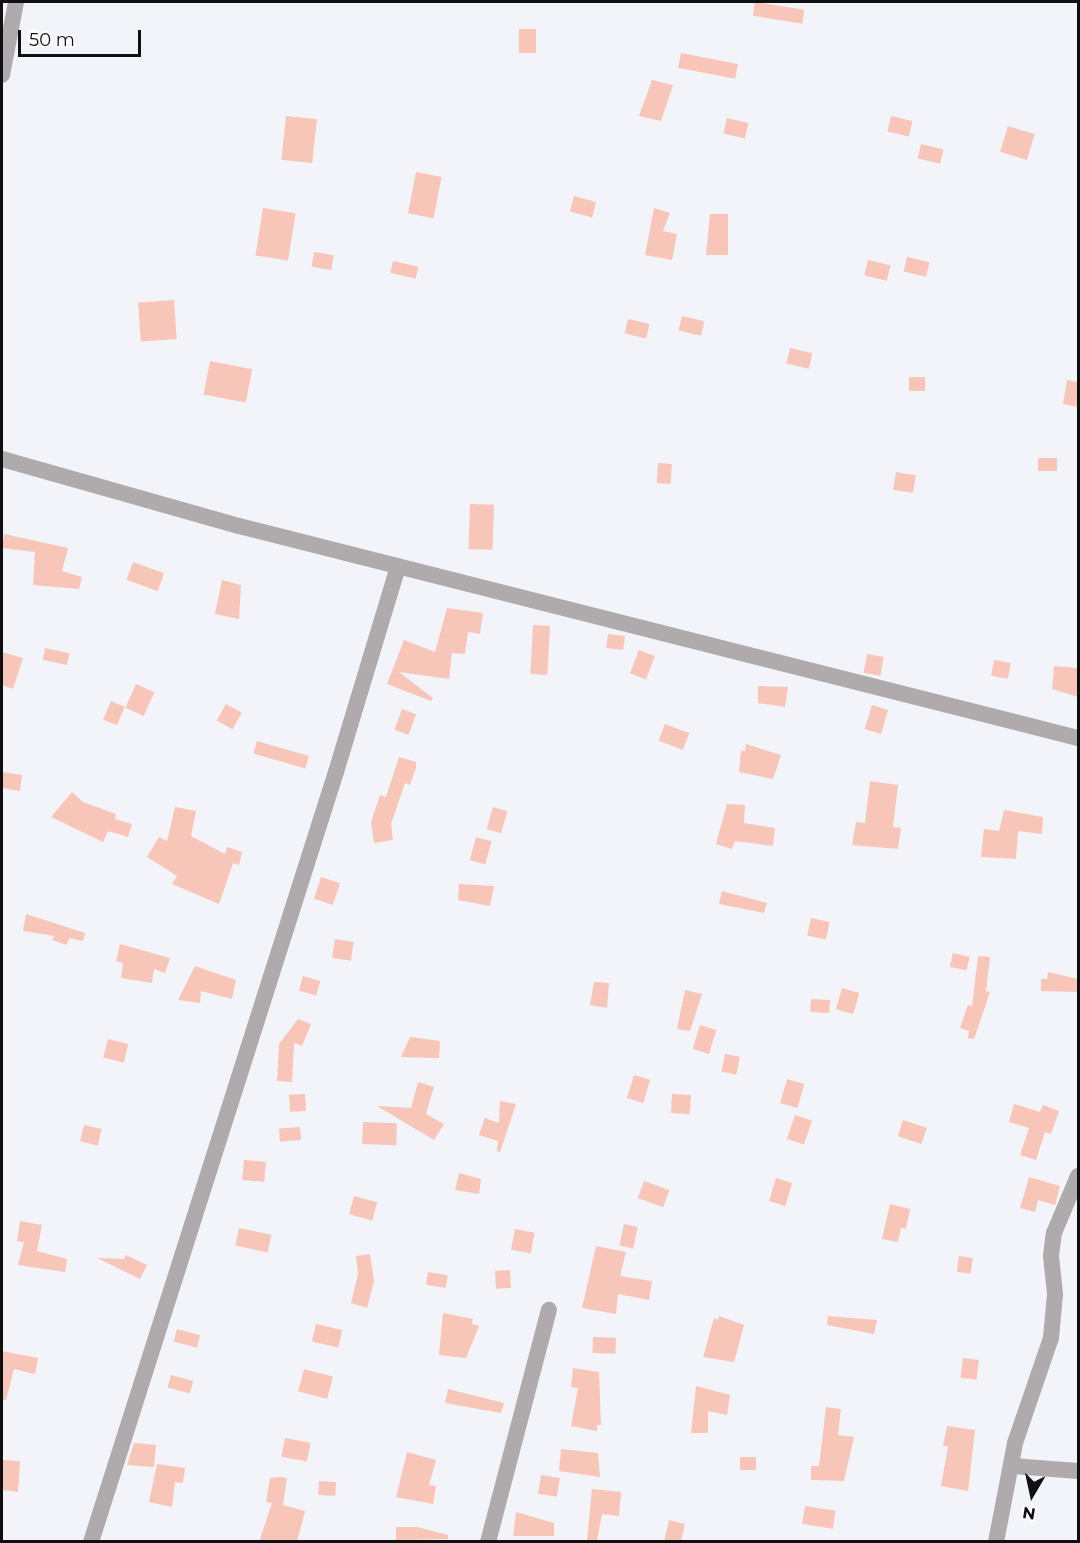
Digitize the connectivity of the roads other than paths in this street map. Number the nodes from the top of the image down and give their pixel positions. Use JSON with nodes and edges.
{"nodes":[{"id":1,"x":16,"y":2,"type":"edge"},
{"id":2,"x":2,"y":75,"type":"edge"},
{"id":3,"x":2,"y":459,"type":"edge"},
{"id":4,"x":398,"y":566,"type":"junction"},
{"id":5,"x":1078,"y":738,"type":"edge"},
{"id":6,"x":1078,"y":1176,"type":"edge"},
{"id":7,"x":549,"y":1310,"type":"dead end"},
{"id":8,"x":1013,"y":1466,"type":"junction"},
{"id":9,"x":1078,"y":1471,"type":"edge"},
{"id":10,"x":91,"y":1542,"type":"edge"},
{"id":11,"x":488,"y":1542,"type":"edge"},
{"id":12,"x":996,"y":1542,"type":"edge"}],
"edges":[{"from":1,"to":2,"type":"street"},
{"from":3,"to":4,"type":"street"},
{"from":4,"to":5,"type":"street"},
{"from":4,"to":10,"type":"street"},
{"from":6,"to":8,"type":"street"},
{"from":7,"to":11,"type":"street"},
{"from":8,"to":9,"type":"street"},
{"from":8,"to":12,"type":"street"}]}
